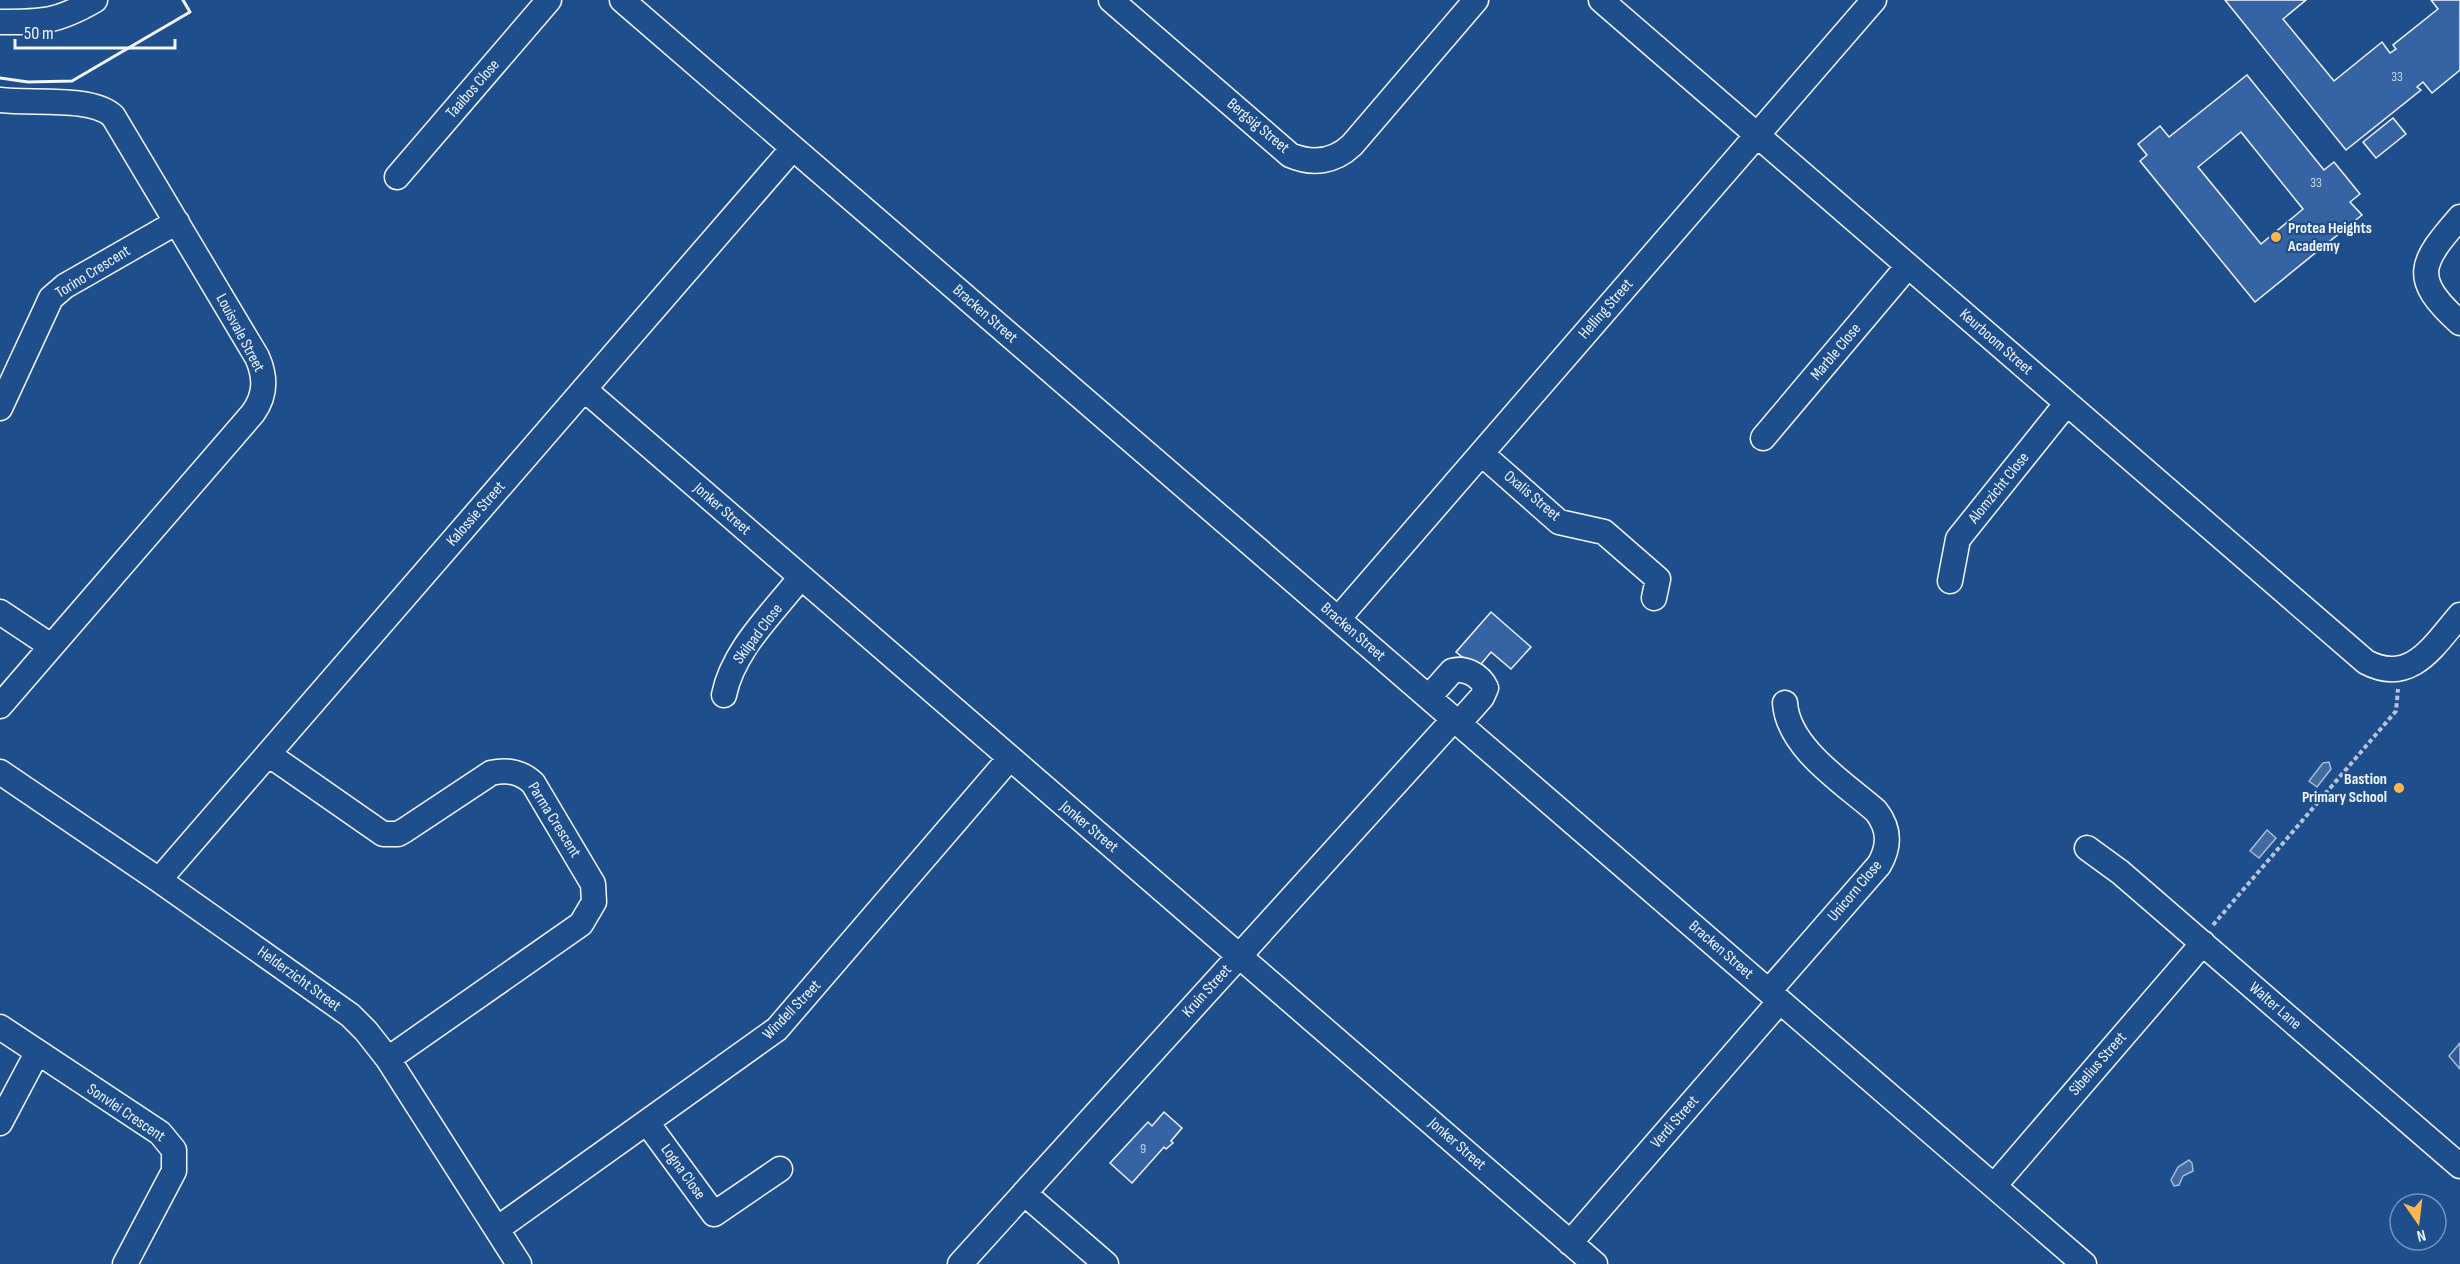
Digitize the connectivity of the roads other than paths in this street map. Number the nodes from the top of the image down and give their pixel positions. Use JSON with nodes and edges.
{"nodes":[{"id":1,"x":95,"y":0,"type":"edge"},
{"id":2,"x":549,"y":0,"type":"edge"},
{"id":3,"x":622,"y":0,"type":"edge"},
{"id":4,"x":1111,"y":0,"type":"edge"},
{"id":5,"x":1476,"y":0,"type":"edge"},
{"id":6,"x":1600,"y":0,"type":"edge"},
{"id":7,"x":1874,"y":0,"type":"edge"},
{"id":8,"x":0,"y":22,"type":"edge"},
{"id":9,"x":0,"y":100,"type":"edge"},
{"id":10,"x":1756,"y":135,"type":"junction"},
{"id":11,"x":793,"y":148,"type":"junction"},
{"id":12,"x":397,"y":177,"type":"dead end"},
{"id":13,"x":2460,"y":217,"type":"edge"},
{"id":14,"x":177,"y":222,"type":"junction"},
{"id":15,"x":1908,"y":266,"type":"junction"},
{"id":16,"x":2460,"y":323,"type":"edge"},
{"id":17,"x":585,"y":389,"type":"junction"},
{"id":18,"x":2067,"y":403,"type":"junction"},
{"id":19,"x":0,"y":408,"type":"edge"},
{"id":20,"x":1763,"y":438,"type":"dead end"},
{"id":21,"x":1482,"y":454,"type":"junction"},
{"id":22,"x":800,"y":578,"type":"junction"},
{"id":23,"x":1950,"y":581,"type":"dead end"},
{"id":24,"x":1654,"y":597,"type":"dead end"},
{"id":25,"x":0,"y":612,"type":"edge"},
{"id":26,"x":1338,"y":619,"type":"junction"},
{"id":27,"x":2455,"y":628,"type":"edge"},
{"id":28,"x":51,"y":646,"type":"junction"},
{"id":29,"x":724,"y":695,"type":"dead end"},
{"id":30,"x":1429,"y":697,"type":"junction"},
{"id":31,"x":1785,"y":703,"type":"dead end"},
{"id":32,"x":0,"y":706,"type":"edge"},
{"id":33,"x":1456,"y":721,"type":"junction"},
{"id":34,"x":268,"y":754,"type":"junction"},
{"id":35,"x":1009,"y":759,"type":"junction"},
{"id":36,"x":0,"y":772,"type":"edge"},
{"id":37,"x":2087,"y":848,"type":"dead end"},
{"id":38,"x":159,"y":880,"type":"junction"},
{"id":39,"x":2203,"y":943,"type":"junction"},
{"id":40,"x":1240,"y":955,"type":"junction"},
{"id":41,"x":1774,"y":996,"type":"junction"},
{"id":42,"x":0,"y":1027,"type":"edge"},
{"id":43,"x":37,"y":1053,"type":"junction"},
{"id":44,"x":388,"y":1059,"type":"junction"},
{"id":45,"x":0,"y":1123,"type":"edge"},
{"id":46,"x":648,"y":1124,"type":"junction"},
{"id":47,"x":2460,"y":1167,"type":"edge"},
{"id":48,"x":780,"y":1169,"type":"dead end"},
{"id":49,"x":1994,"y":1186,"type":"junction"},
{"id":50,"x":1024,"y":1193,"type":"junction"},
{"id":51,"x":497,"y":1229,"type":"junction"},
{"id":52,"x":1570,"y":1243,"type":"junction"},
{"id":53,"x":125,"y":1264,"type":"edge"},
{"id":54,"x":519,"y":1264,"type":"edge"},
{"id":55,"x":960,"y":1264,"type":"edge"},
{"id":56,"x":1106,"y":1264,"type":"edge"},
{"id":57,"x":1595,"y":1264,"type":"edge"},
{"id":58,"x":2085,"y":1264,"type":"edge"}],
"edges":[{"from":1,"to":8,"type":"street"},
{"from":2,"to":12,"type":"street","name":"Taaibos Close"},
{"from":3,"to":11,"type":"street","name":"Bracken Street"},
{"from":4,"to":5,"type":"street","name":"Bergsig Street"},
{"from":6,"to":10,"type":"street","name":"Keurboom Street"},
{"from":7,"to":10,"type":"street","name":"Helling Street"},
{"from":9,"to":14,"type":"street","name":"Louisvale Street"},
{"from":10,"to":15,"type":"street","name":"Keurboom Street"},
{"from":10,"to":21,"type":"street","name":"Helling Street"},
{"from":11,"to":17,"type":"street","name":"Kalossie Street"},
{"from":11,"to":26,"type":"street","name":"Bracken Street"},
{"from":13,"to":16,"type":"street"},
{"from":14,"to":19,"type":"street","name":"Torino Crescent"},
{"from":14,"to":28,"type":"street","name":"Louisvale Street"},
{"from":15,"to":18,"type":"street","name":"Keurboom Street"},
{"from":15,"to":20,"type":"street","name":"Marble Close"},
{"from":17,"to":22,"type":"street","name":"Jonker Street"},
{"from":17,"to":34,"type":"street","name":"Kalossie Street"},
{"from":18,"to":23,"type":"street","name":"Alomzicht Close"},
{"from":18,"to":27,"type":"street","name":"Keurboom Street"},
{"from":21,"to":24,"type":"street","name":"Oxalis Street"},
{"from":21,"to":26,"type":"street","name":"Helling Street"},
{"from":22,"to":29,"type":"street","name":"Skilpad Close"},
{"from":22,"to":35,"type":"street","name":"Jonker Street"},
{"from":25,"to":28,"type":"street"},
{"from":26,"to":30,"type":"street","name":"Bracken Street"},
{"from":28,"to":32,"type":"street","name":"Louisvale Street"},
{"from":30,"to":33,"type":"street","name":"Bracken Street"},
{"from":30,"to":33,"type":"street","name":"Kruin Street"},
{"from":31,"to":41,"type":"street","name":"Unicorn Close"},
{"from":33,"to":40,"type":"street","name":"Kruin Street"},
{"from":33,"to":41,"type":"street","name":"Bracken Street"},
{"from":34,"to":38,"type":"street","name":"Kalossie Street"},
{"from":34,"to":44,"type":"street","name":"Parma Crescent"},
{"from":35,"to":40,"type":"street","name":"Jonker Street"},
{"from":35,"to":46,"type":"street","name":"Windell Street"},
{"from":36,"to":38,"type":"street","name":"Helderzicht Street"},
{"from":37,"to":39,"type":"street","name":"Walter Lane"},
{"from":38,"to":44,"type":"street","name":"Helderzicht Street"},
{"from":39,"to":47,"type":"street","name":"Walter Lane"},
{"from":39,"to":49,"type":"street","name":"Sibelius Street"},
{"from":40,"to":50,"type":"street","name":"Kruin Street"},
{"from":40,"to":52,"type":"street","name":"Jonker Street"},
{"from":41,"to":49,"type":"street","name":"Bracken Street"},
{"from":41,"to":52,"type":"street","name":"Verdi Street"},
{"from":42,"to":43,"type":"street","name":"Sonvlei Crescent"},
{"from":43,"to":45,"type":"street"},
{"from":43,"to":53,"type":"street","name":"Sonvlei Crescent"},
{"from":44,"to":51,"type":"street","name":"Helderzicht Street"},
{"from":46,"to":48,"type":"street","name":"Logna Close"},
{"from":46,"to":51,"type":"street","name":"Windell Street"},
{"from":49,"to":58,"type":"street","name":"Bracken Street"},
{"from":50,"to":55,"type":"street","name":"Kruin Street"},
{"from":50,"to":56,"type":"street"},
{"from":51,"to":54,"type":"street","name":"Helderzicht Street"},
{"from":52,"to":57,"type":"street","name":"Jonker Street"}]}
